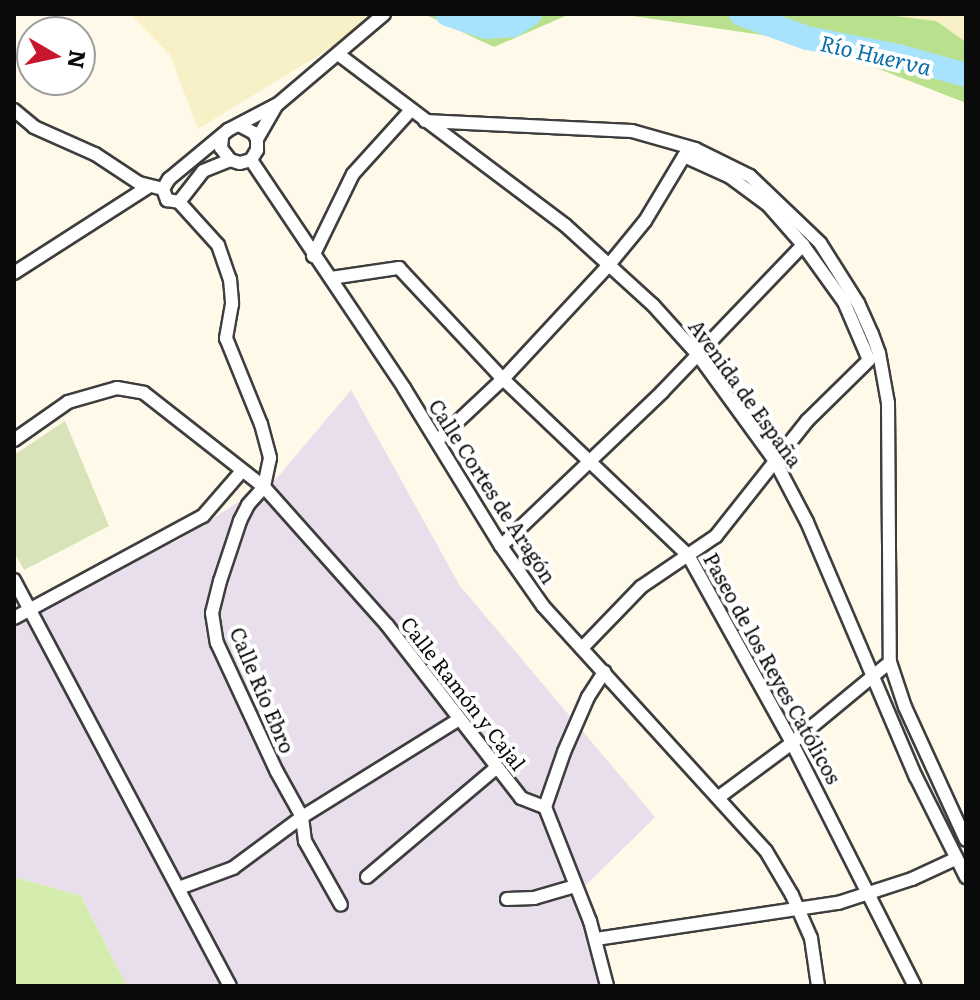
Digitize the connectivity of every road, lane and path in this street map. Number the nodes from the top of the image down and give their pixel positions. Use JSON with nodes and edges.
{"nodes":[{"id":1,"x":384,"y":14,"type":"edge"},
{"id":2,"x":338,"y":54,"type":"junction"},
{"id":3,"x":278,"y":104,"type":"junction"},
{"id":4,"x":14,"y":110,"type":"edge"},
{"id":5,"x":411,"y":110,"type":"junction"},
{"id":6,"x":425,"y":121,"type":"junction"},
{"id":7,"x":241,"y":126,"type":"junction"},
{"id":8,"x":222,"y":138,"type":"junction"},
{"id":9,"x":257,"y":139,"type":"junction"},
{"id":10,"x":230,"y":160,"type":"junction"},
{"id":11,"x":251,"y":160,"type":"junction"},
{"id":12,"x":148,"y":187,"type":"junction"},
{"id":13,"x":163,"y":189,"type":"junction"},
{"id":14,"x":179,"y":202,"type":"junction"},
{"id":15,"x":803,"y":245,"type":"junction"},
{"id":16,"x":313,"y":256,"type":"junction"},
{"id":17,"x":608,"y":266,"type":"junction"},
{"id":18,"x":14,"y":273,"type":"edge"},
{"id":19,"x":331,"y":278,"type":"junction"},
{"id":20,"x":698,"y":355,"type":"junction"},
{"id":21,"x":503,"y":379,"type":"junction"},
{"id":22,"x":14,"y":440,"type":"edge"},
{"id":23,"x":437,"y":441,"type":"junction"},
{"id":24,"x":589,"y":459,"type":"junction"},
{"id":25,"x":775,"y":461,"type":"junction"},
{"id":26,"x":241,"y":472,"type":"junction"},
{"id":27,"x":264,"y":487,"type":"junction"},
{"id":28,"x":501,"y":546,"type":"junction"},
{"id":29,"x":688,"y":555,"type":"junction"},
{"id":30,"x":14,"y":580,"type":"edge"},
{"id":31,"x":28,"y":611,"type":"junction"},
{"id":32,"x":14,"y":618,"type":"edge"},
{"id":33,"x":582,"y":648,"type":"junction"},
{"id":34,"x":890,"y":662,"type":"junction"},
{"id":35,"x":604,"y":672,"type":"junction"},
{"id":36,"x":874,"y":679,"type":"junction"},
{"id":37,"x":458,"y":720,"type":"junction"},
{"id":38,"x":792,"y":743,"type":"junction"},
{"id":39,"x":496,"y":768,"type":"junction"},
{"id":40,"x":719,"y":797,"type":"junction"},
{"id":41,"x":545,"y":807,"type":"junction"},
{"id":42,"x":302,"y":817,"type":"junction"},
{"id":43,"x":966,"y":840,"type":"edge"},
{"id":44,"x":955,"y":859,"type":"junction"},
{"id":45,"x":367,"y":877,"type":"dead end"},
{"id":46,"x":966,"y":877,"type":"edge"},
{"id":47,"x":575,"y":886,"type":"junction"},
{"id":48,"x":179,"y":888,"type":"junction"},
{"id":49,"x":870,"y":894,"type":"junction"},
{"id":50,"x":507,"y":899,"type":"dead end"},
{"id":51,"x":341,"y":905,"type":"dead end"},
{"id":52,"x":798,"y":911,"type":"junction"},
{"id":53,"x":596,"y":939,"type":"junction"},
{"id":54,"x":230,"y":986,"type":"edge"},
{"id":55,"x":607,"y":986,"type":"edge"},
{"id":56,"x":818,"y":986,"type":"edge"},
{"id":57,"x":915,"y":986,"type":"edge"}],
"edges":[{"from":1,"to":2,"type":"street"},
{"from":2,"to":3,"type":"street"},
{"from":2,"to":5,"type":"street","name":"Avenida de España"},
{"from":3,"to":7,"type":"street"},
{"from":3,"to":9,"type":"street"},
{"from":4,"to":12,"type":"street"},
{"from":5,"to":6,"type":"street","name":"Avenida de España"},
{"from":5,"to":16,"type":"street"},
{"from":6,"to":17,"type":"street","name":"Avenida de España"},
{"from":6,"to":34,"type":"street"},
{"from":7,"to":8,"type":"street"},
{"from":7,"to":9,"type":"street"},
{"from":8,"to":10,"type":"street"},
{"from":8,"to":13,"type":"street"},
{"from":9,"to":11,"type":"street"},
{"from":10,"to":11,"type":"street"},
{"from":10,"to":14,"type":"street"},
{"from":11,"to":16,"type":"street","name":"Calle Cortes de Aragón"},
{"from":12,"to":13,"type":"street"},
{"from":12,"to":18,"type":"street"},
{"from":13,"to":14,"type":"street"},
{"from":14,"to":27,"type":"street"},
{"from":15,"to":17,"type":"street"},
{"from":15,"to":20,"type":"street"},
{"from":15,"to":25,"type":"street"},
{"from":16,"to":19,"type":"street","name":"Calle Cortes de Aragón"},
{"from":17,"to":20,"type":"street","name":"Avenida de España"},
{"from":17,"to":21,"type":"street"},
{"from":19,"to":21,"type":"street","name":"Paseo de los Reyes Católicos"},
{"from":19,"to":23,"type":"street","name":"Calle Cortes de Aragón"},
{"from":20,"to":24,"type":"street"},
{"from":20,"to":25,"type":"street","name":"Avenida de España"},
{"from":21,"to":23,"type":"street"},
{"from":21,"to":24,"type":"street","name":"Paseo de los Reyes Católicos"},
{"from":22,"to":26,"type":"street","name":"Calle Ramón y Cajal"},
{"from":23,"to":28,"type":"street","name":"Calle Cortes de Aragón"},
{"from":24,"to":28,"type":"street"},
{"from":24,"to":29,"type":"street","name":"Paseo de los Reyes Católicos"},
{"from":25,"to":29,"type":"street"},
{"from":25,"to":36,"type":"street","name":"Avenida de España"},
{"from":26,"to":27,"type":"street","name":"Calle Ramón y Cajal"},
{"from":26,"to":31,"type":"street"},
{"from":27,"to":37,"type":"street","name":"Calle Ramón y Cajal"},
{"from":27,"to":42,"type":"street","name":"Calle Río Ebro"},
{"from":28,"to":33,"type":"street","name":"Calle Cortes de Aragón"},
{"from":29,"to":33,"type":"street"},
{"from":29,"to":38,"type":"street","name":"Paseo de los Reyes Católicos"},
{"from":30,"to":31,"type":"street"},
{"from":31,"to":32,"type":"street"},
{"from":31,"to":48,"type":"street"},
{"from":33,"to":35,"type":"street","name":"Calle Cortes de Aragón"},
{"from":34,"to":36,"type":"street"},
{"from":34,"to":43,"type":"street"},
{"from":35,"to":40,"type":"street","name":"Calle Cortes de Aragón"},
{"from":35,"to":41,"type":"street"},
{"from":36,"to":38,"type":"street"},
{"from":36,"to":44,"type":"street","name":"Avenida de España"},
{"from":37,"to":39,"type":"street","name":"Calle Ramón y Cajal"},
{"from":37,"to":42,"type":"street"},
{"from":38,"to":40,"type":"street"},
{"from":38,"to":49,"type":"street","name":"Paseo de los Reyes Católicos"},
{"from":39,"to":41,"type":"street","name":"Calle Ramón y Cajal"},
{"from":39,"to":45,"type":"street"},
{"from":40,"to":52,"type":"street","name":"Calle Cortes de Aragón"},
{"from":41,"to":47,"type":"street"},
{"from":42,"to":48,"type":"street"},
{"from":42,"to":51,"type":"street","name":"Calle Río Ebro"},
{"from":44,"to":46,"type":"street","name":"Avenida de España"},
{"from":44,"to":49,"type":"street"},
{"from":47,"to":50,"type":"street"},
{"from":47,"to":53,"type":"street"},
{"from":48,"to":54,"type":"street"},
{"from":49,"to":52,"type":"street"},
{"from":49,"to":57,"type":"street","name":"Paseo de los Reyes Católicos"},
{"from":52,"to":53,"type":"street"},
{"from":52,"to":56,"type":"street","name":"Calle Cortes de Aragón"},
{"from":53,"to":55,"type":"street"}]}
